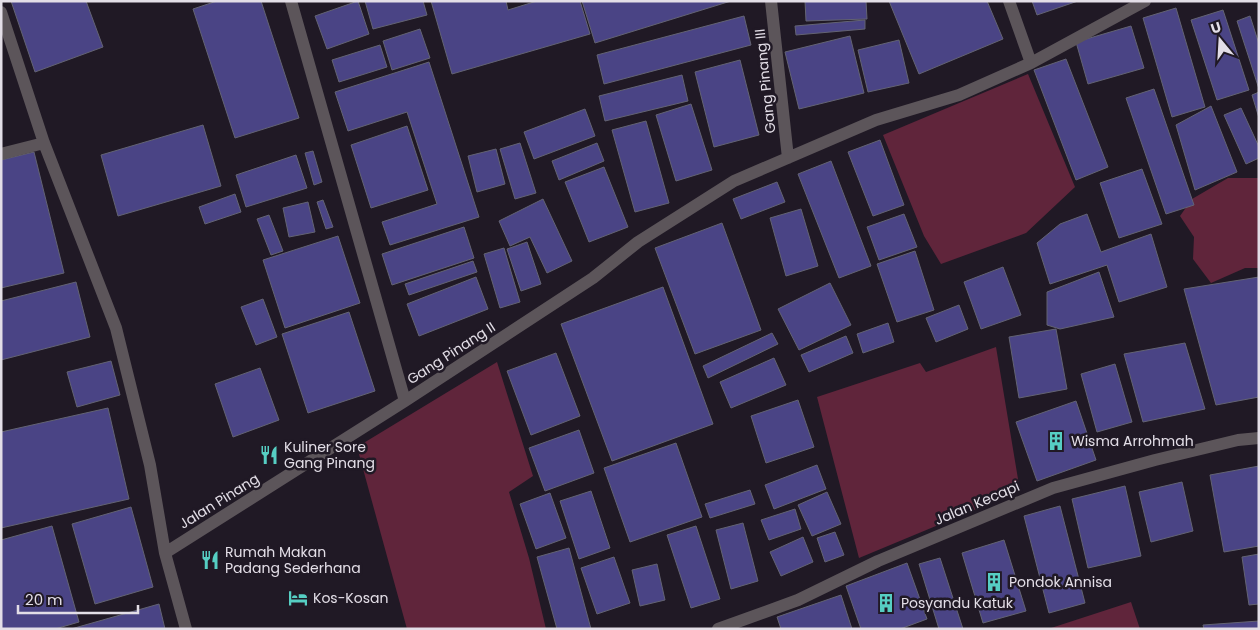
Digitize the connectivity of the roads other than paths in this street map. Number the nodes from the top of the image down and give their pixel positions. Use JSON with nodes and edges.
{"nodes":[{"id":1,"x":292,"y":1,"type":"edge"},
{"id":2,"x":771,"y":1,"type":"edge"},
{"id":3,"x":1009,"y":1,"type":"edge"},
{"id":4,"x":1145,"y":1,"type":"edge"},
{"id":5,"x":1,"y":12,"type":"edge"},
{"id":6,"x":1031,"y":63,"type":"junction"},
{"id":7,"x":44,"y":143,"type":"junction"},
{"id":8,"x":1,"y":154,"type":"edge"},
{"id":9,"x":788,"y":158,"type":"junction"},
{"id":10,"x":405,"y":401,"type":"junction"},
{"id":11,"x":1259,"y":438,"type":"edge"},
{"id":12,"x":165,"y":553,"type":"junction"},
{"id":13,"x":186,"y":629,"type":"edge"},
{"id":14,"x":718,"y":629,"type":"edge"}],
"edges":[{"from":1,"to":10,"type":"street","name":"Gang Pinang II"},
{"from":2,"to":9,"type":"street","name":"Gang Pinang III"},
{"from":3,"to":6,"type":"street"},
{"from":4,"to":6,"type":"street","name":"Gang Pinang II"},
{"from":5,"to":7,"type":"street"},
{"from":6,"to":9,"type":"street","name":"Gang Pinang II"},
{"from":7,"to":8,"type":"street"},
{"from":7,"to":12,"type":"street"},
{"from":9,"to":10,"type":"street","name":"Gang Pinang II"},
{"from":10,"to":12,"type":"street","name":"Jalan Pinang"},
{"from":11,"to":14,"type":"street","name":"Jalan Kecapi"},
{"from":12,"to":13,"type":"street"}]}
